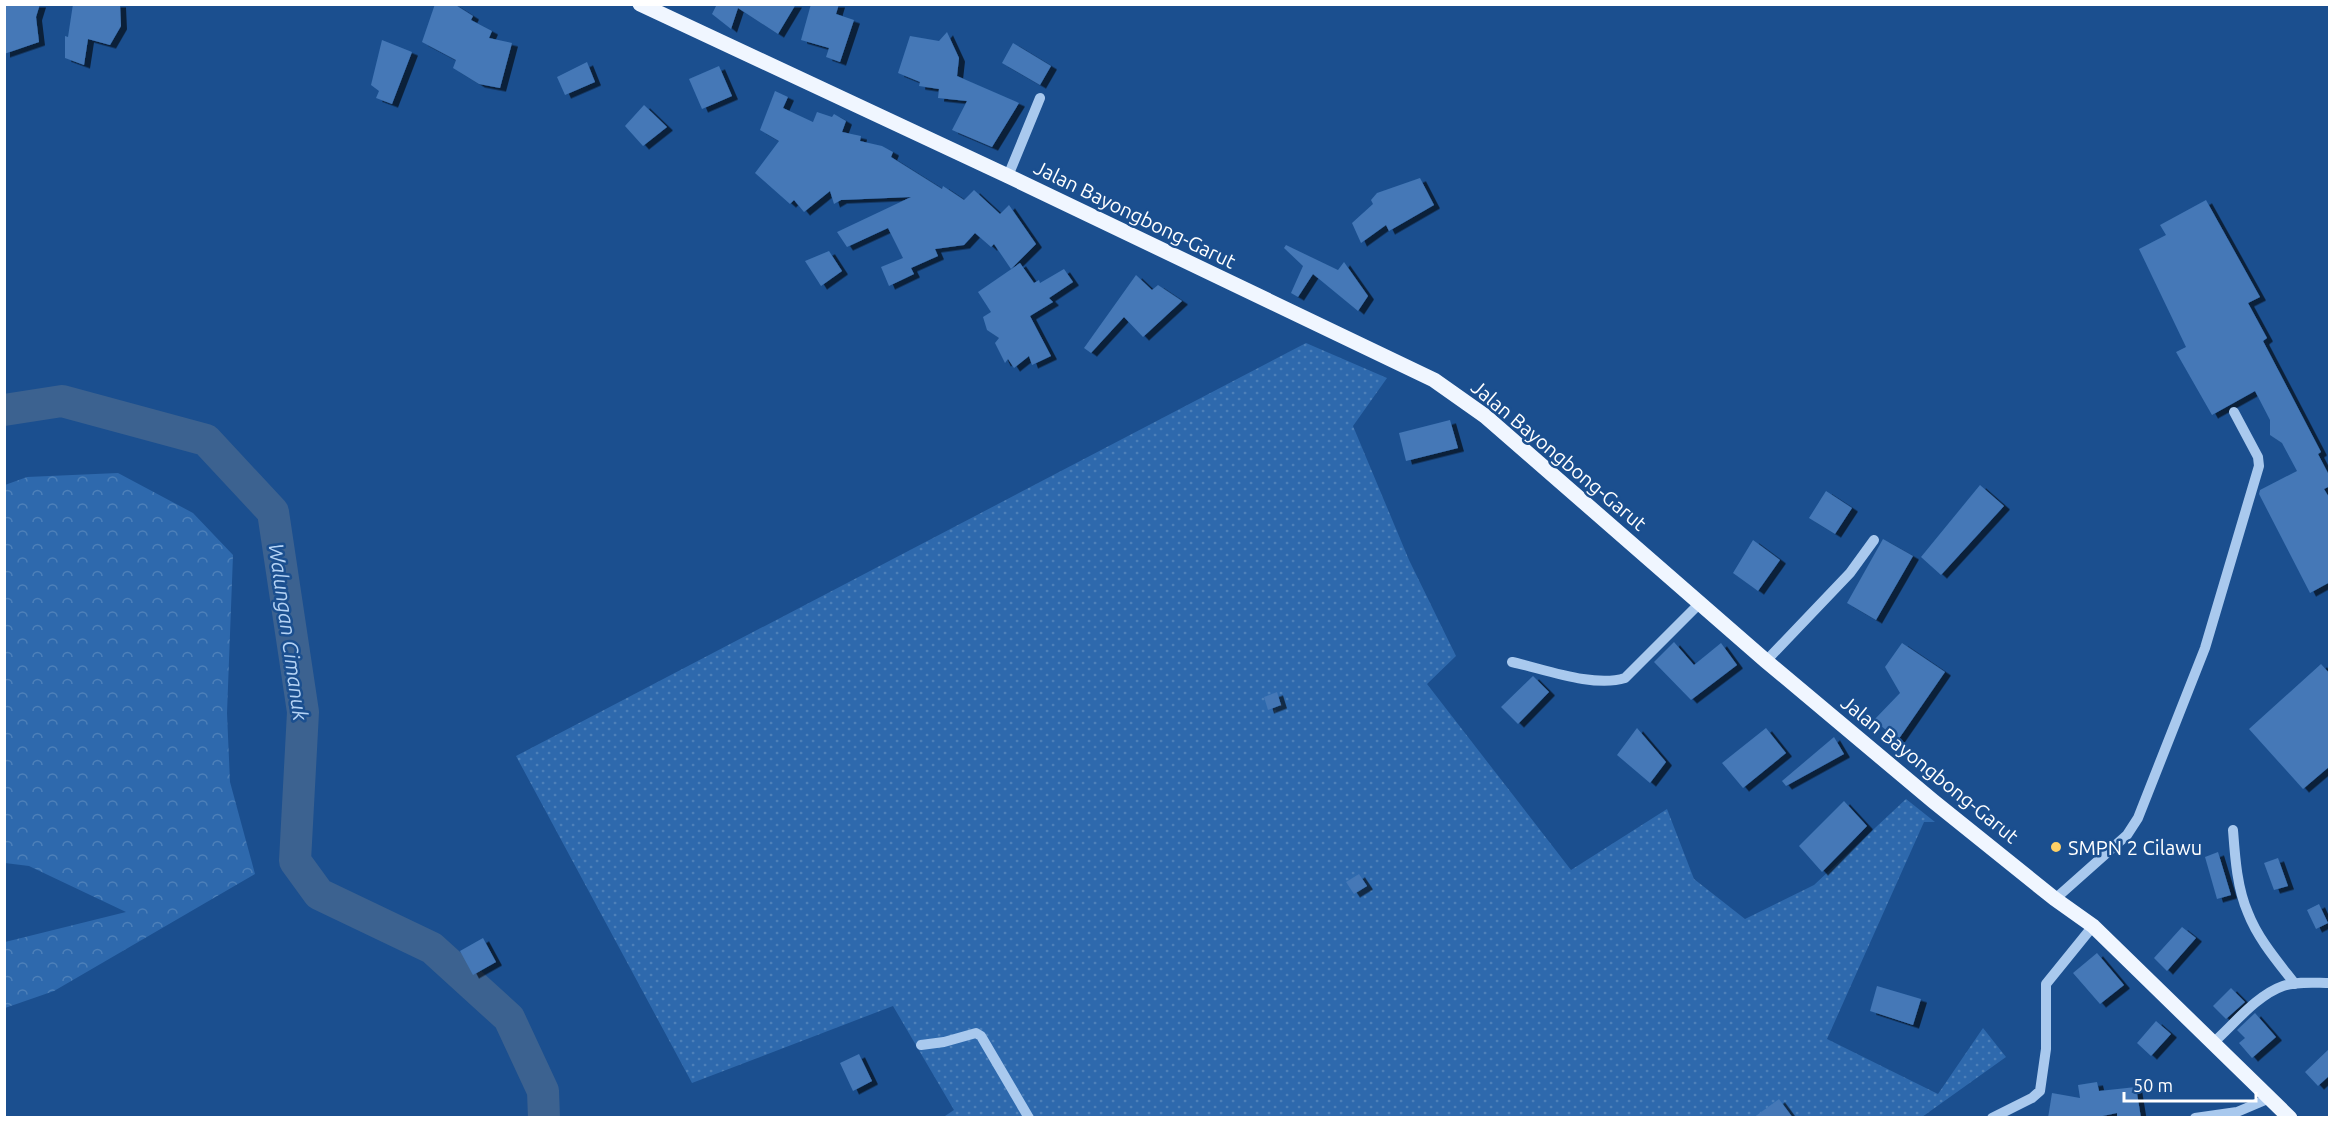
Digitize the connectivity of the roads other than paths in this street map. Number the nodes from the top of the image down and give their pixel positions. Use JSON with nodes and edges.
{"nodes":[{"id":1,"x":640,"y":4,"type":"edge"},
{"id":2,"x":1040,"y":98,"type":"dead end"},
{"id":3,"x":1008,"y":176,"type":"junction"},
{"id":4,"x":2234,"y":412,"type":"dead end"},
{"id":5,"x":1874,"y":540,"type":"dead end"},
{"id":6,"x":1700,"y":603,"type":"junction"},
{"id":7,"x":1766,"y":661,"type":"junction"},
{"id":8,"x":1512,"y":662,"type":"dead end"},
{"id":9,"x":2233,"y":830,"type":"dead end"},
{"id":10,"x":2055,"y":899,"type":"junction"},
{"id":11,"x":2093,"y":926,"type":"junction"},
{"id":12,"x":2330,"y":983,"type":"edge"},
{"id":13,"x":2295,"y":984,"type":"junction"},
{"id":14,"x":2214,"y":1042,"type":"junction"},
{"id":15,"x":921,"y":1045,"type":"dead end"},
{"id":16,"x":2270,"y":1098,"type":"junction"},
{"id":17,"x":1029,"y":1118,"type":"edge"},
{"id":18,"x":1992,"y":1118,"type":"edge"},
{"id":19,"x":2195,"y":1118,"type":"edge"},
{"id":20,"x":2290,"y":1118,"type":"edge"}],
"edges":[{"from":1,"to":3,"type":"main road","name":"Jalan Bayongbong-Garut"},
{"from":2,"to":3,"type":"street"},
{"from":3,"to":6,"type":"main road","name":"Jalan Bayongbong-Garut"},
{"from":4,"to":10,"type":"street"},
{"from":5,"to":7,"type":"street"},
{"from":6,"to":7,"type":"main road","name":"Jalan Bayongbong-Garut"},
{"from":6,"to":8,"type":"street"},
{"from":7,"to":10,"type":"main road","name":"Jalan Bayongbong-Garut"},
{"from":9,"to":13,"type":"street"},
{"from":10,"to":11,"type":"main road","name":"Jalan Bayongbong-Garut"},
{"from":11,"to":14,"type":"main road","name":"Jalan Bayongbong-Garut"},
{"from":11,"to":18,"type":"street"},
{"from":12,"to":13,"type":"street"},
{"from":13,"to":14,"type":"street"},
{"from":14,"to":16,"type":"main road","name":"Jalan Bayongbong-Garut"},
{"from":15,"to":17,"type":"street"},
{"from":16,"to":19,"type":"street"},
{"from":16,"to":20,"type":"main road","name":"Jalan Bayongbong-Garut"}]}
